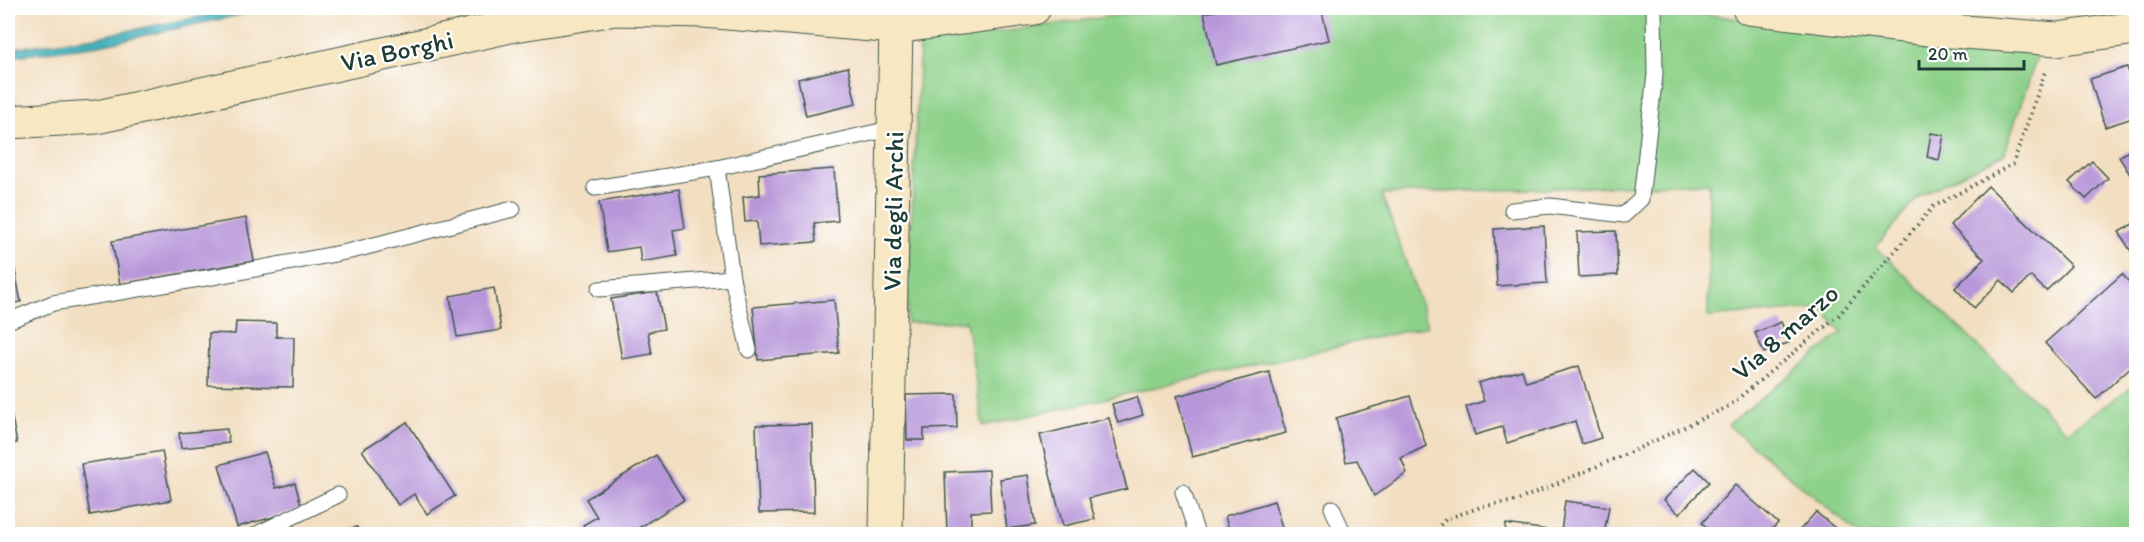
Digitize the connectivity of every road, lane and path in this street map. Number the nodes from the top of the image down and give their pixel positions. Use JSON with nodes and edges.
{"nodes":[{"id":1,"x":1034,"y":8,"type":"edge"},
{"id":2,"x":1654,"y":8,"type":"edge"},
{"id":3,"x":1749,"y":8,"type":"edge"},
{"id":4,"x":896,"y":27,"type":"junction"},
{"id":5,"x":2136,"y":28,"type":"edge"},
{"id":6,"x":2057,"y":39,"type":"junction"},
{"id":7,"x":8,"y":122,"type":"edge"},
{"id":8,"x":894,"y":128,"type":"junction"},
{"id":9,"x":717,"y":168,"type":"junction"},
{"id":10,"x":596,"y":188,"type":"dead end"},
{"id":11,"x":513,"y":209,"type":"dead end"},
{"id":12,"x":1512,"y":210,"type":"dead end"},
{"id":13,"x":732,"y":278,"type":"junction"},
{"id":14,"x":599,"y":289,"type":"dead end"},
{"id":15,"x":8,"y":321,"type":"edge"},
{"id":16,"x":749,"y":350,"type":"dead end"},
{"id":17,"x":1184,"y":492,"type":"dead end"},
{"id":18,"x":338,"y":495,"type":"dead end"},
{"id":19,"x":1332,"y":508,"type":"dead end"},
{"id":20,"x":258,"y":534,"type":"edge"},
{"id":21,"x":886,"y":534,"type":"edge"},
{"id":22,"x":1197,"y":534,"type":"edge"},
{"id":23,"x":1344,"y":534,"type":"edge"},
{"id":24,"x":1432,"y":534,"type":"edge"}],
"edges":[{"from":1,"to":4,"type":"main road"},
{"from":2,"to":12,"type":"lane"},
{"from":3,"to":6,"type":"main road"},
{"from":4,"to":7,"type":"main road","name":"Via Borghi"},
{"from":4,"to":8,"type":"main road","name":"Via degli Archi"},
{"from":5,"to":6,"type":"main road"},
{"from":6,"to":24,"type":"path","name":"Via 8 marzo"},
{"from":8,"to":9,"type":"lane"},
{"from":8,"to":21,"type":"main road","name":"Via degli Archi"},
{"from":9,"to":10,"type":"lane"},
{"from":9,"to":13,"type":"lane"},
{"from":11,"to":15,"type":"lane"},
{"from":13,"to":14,"type":"lane"},
{"from":13,"to":16,"type":"lane"},
{"from":17,"to":22,"type":"lane"},
{"from":18,"to":20,"type":"lane"},
{"from":19,"to":23,"type":"lane"}]}
